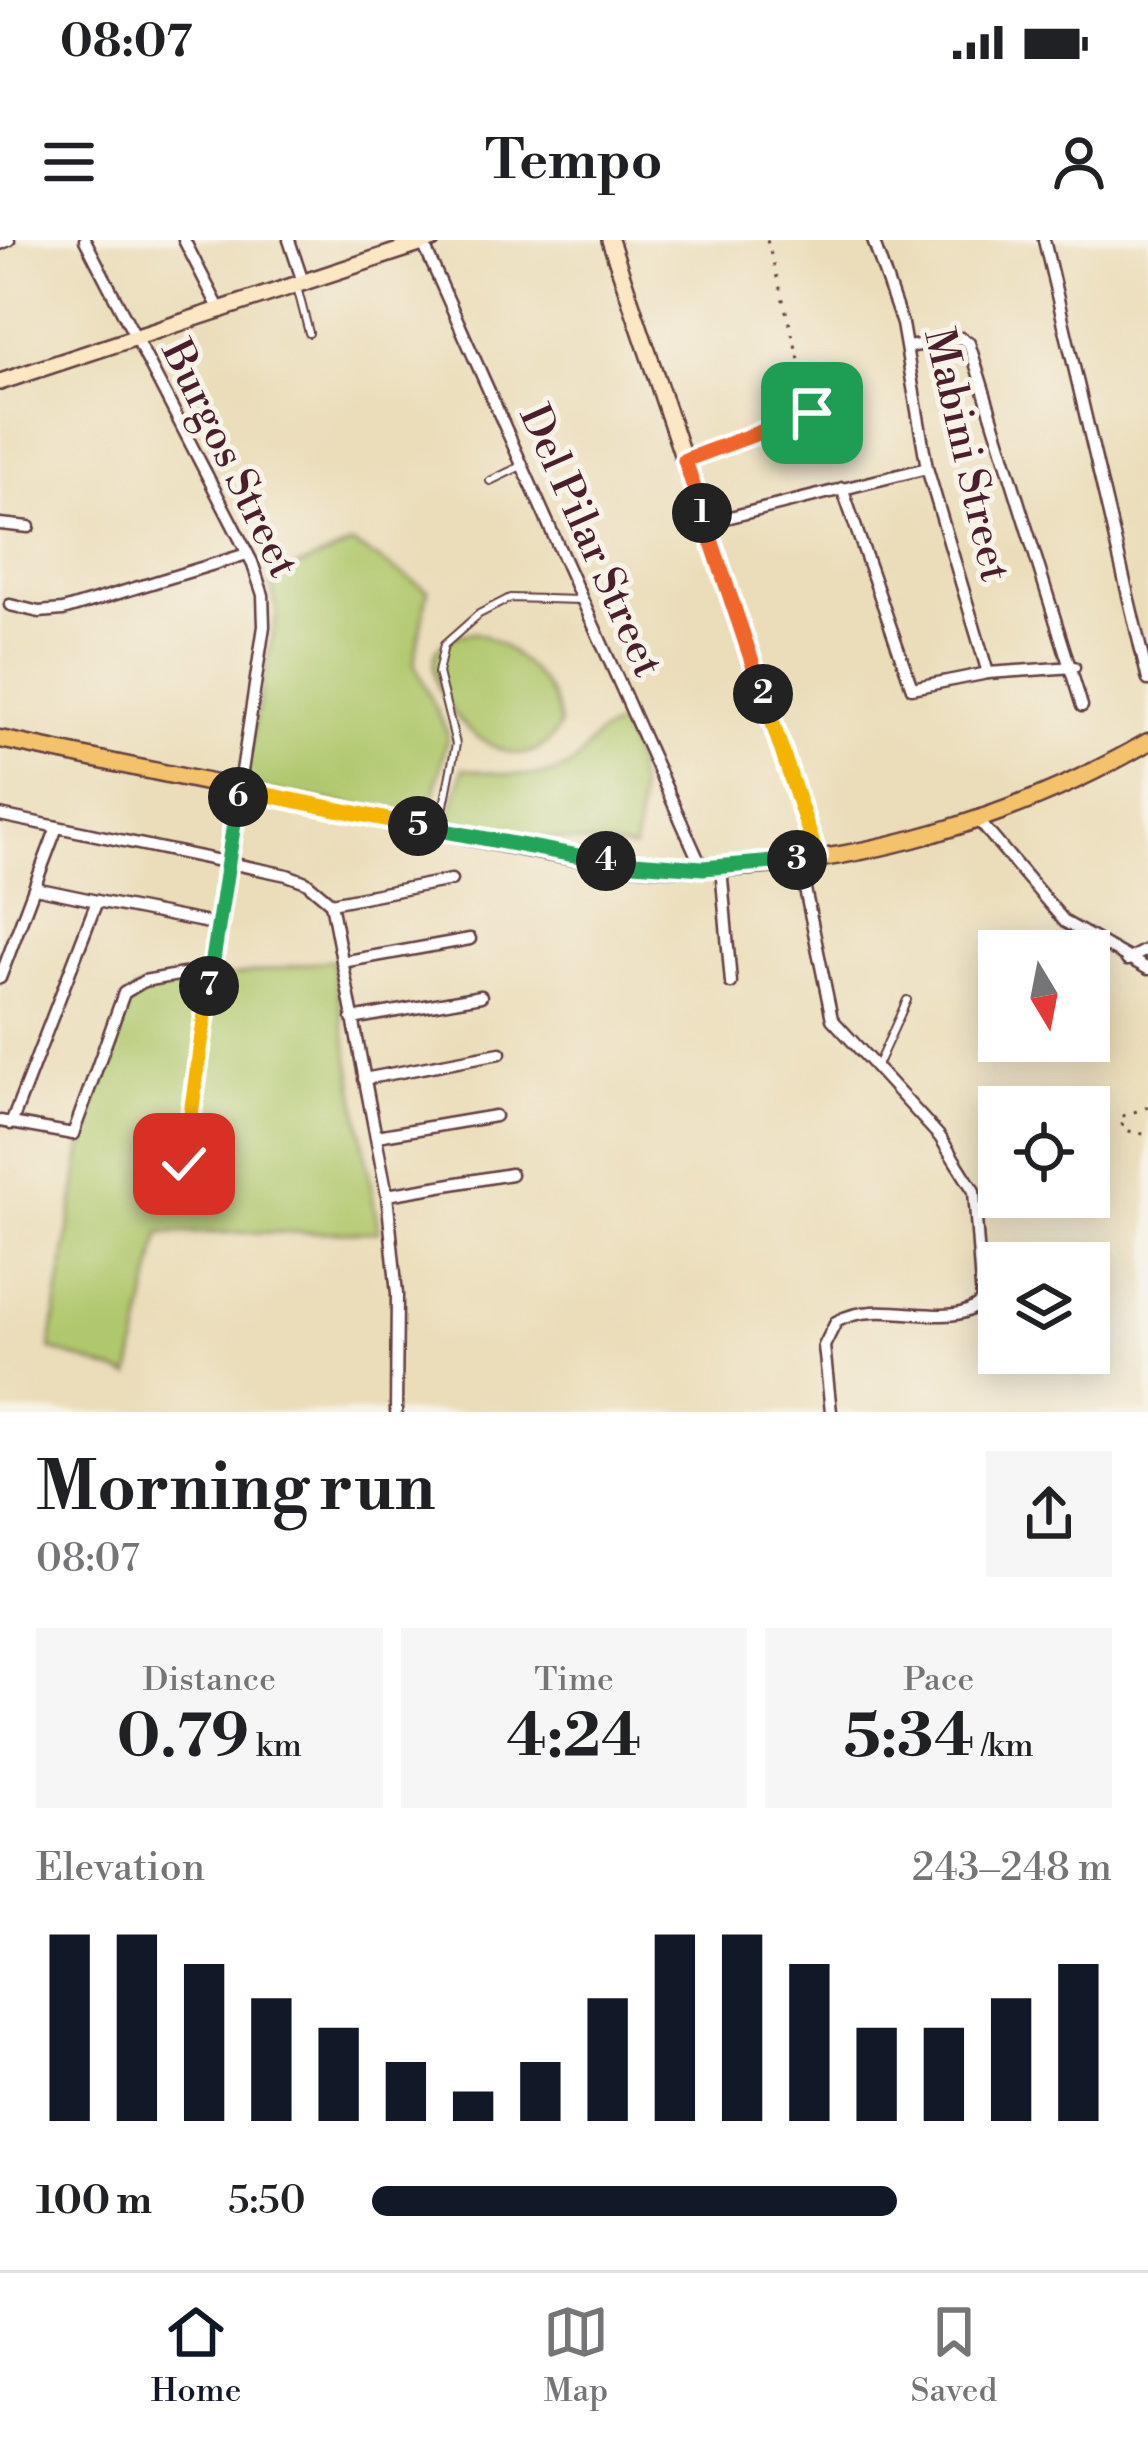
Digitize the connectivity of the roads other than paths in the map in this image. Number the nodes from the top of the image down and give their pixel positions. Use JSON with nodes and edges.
{"nodes":[{"id":1,"x":9,"y":240,"type":"edge"},
{"id":2,"x":85,"y":240,"type":"edge"},
{"id":3,"x":184,"y":240,"type":"edge"},
{"id":4,"x":289,"y":240,"type":"edge"},
{"id":5,"x":610,"y":240,"type":"edge"},
{"id":6,"x":873,"y":240,"type":"edge"},
{"id":7,"x":1044,"y":240,"type":"edge"},
{"id":8,"x":425,"y":241,"type":"edge"},
{"id":9,"x":0,"y":244,"type":"edge"},
{"id":10,"x":300,"y":286,"type":"junction"},
{"id":11,"x":220,"y":312,"type":"junction"},
{"id":12,"x":309,"y":333,"type":"dead end"},
{"id":13,"x":134,"y":338,"type":"junction"},
{"id":14,"x":908,"y":347,"type":"junction"},
{"id":15,"x":0,"y":382,"type":"edge"},
{"id":16,"x":519,"y":467,"type":"junction"},
{"id":17,"x":927,"y":468,"type":"junction"},
{"id":18,"x":490,"y":481,"type":"dead end"},
{"id":19,"x":842,"y":488,"type":"junction"},
{"id":20,"x":706,"y":523,"type":"junction"},
{"id":21,"x":0,"y":524,"type":"edge"},
{"id":22,"x":29,"y":527,"type":"dead end"},
{"id":23,"x":247,"y":554,"type":"junction"},
{"id":24,"x":580,"y":600,"type":"junction"},
{"id":25,"x":10,"y":605,"type":"dead end"},
{"id":26,"x":1074,"y":667,"type":"junction"},
{"id":27,"x":988,"y":673,"type":"junction"},
{"id":28,"x":1148,"y":680,"type":"edge"},
{"id":29,"x":1082,"y":706,"type":"dead end"},
{"id":30,"x":0,"y":740,"type":"edge"},
{"id":31,"x":1148,"y":742,"type":"edge"},
{"id":32,"x":239,"y":789,"type":"junction"},
{"id":33,"x":0,"y":815,"type":"edge"},
{"id":34,"x":979,"y":820,"type":"junction"},
{"id":35,"x":57,"y":827,"type":"junction"},
{"id":36,"x":439,"y":830,"type":"junction"},
{"id":37,"x":808,"y":858,"type":"junction"},
{"id":38,"x":229,"y":866,"type":"junction"},
{"id":39,"x":712,"y":867,"type":"junction"},
{"id":40,"x":451,"y":880,"type":"dead end"},
{"id":41,"x":35,"y":888,"type":"junction"},
{"id":42,"x":97,"y":901,"type":"junction"},
{"id":43,"x":331,"y":903,"type":"junction"},
{"id":44,"x":219,"y":925,"type":"junction"},
{"id":45,"x":470,"y":939,"type":"dead end"},
{"id":46,"x":1148,"y":949,"type":"edge"},
{"id":47,"x":1127,"y":960,"type":"junction"},
{"id":48,"x":341,"y":962,"type":"junction"},
{"id":49,"x":212,"y":969,"type":"junction"},
{"id":50,"x":1148,"y":969,"type":"edge"},
{"id":51,"x":0,"y":978,"type":"edge"},
{"id":52,"x":731,"y":983,"type":"dead end"},
{"id":53,"x":481,"y":996,"type":"dead end"},
{"id":54,"x":907,"y":1000,"type":"dead end"},
{"id":55,"x":352,"y":1019,"type":"junction"},
{"id":56,"x":500,"y":1053,"type":"dead end"},
{"id":57,"x":874,"y":1071,"type":"junction"},
{"id":58,"x":364,"y":1079,"type":"junction"},
{"id":59,"x":496,"y":1116,"type":"dead end"},
{"id":60,"x":6,"y":1123,"type":"edge"},
{"id":61,"x":191,"y":1135,"type":"junction"},
{"id":62,"x":376,"y":1136,"type":"junction"},
{"id":63,"x":511,"y":1174,"type":"dead end"},
{"id":64,"x":387,"y":1195,"type":"junction"},
{"id":65,"x":396,"y":1412,"type":"edge"},
{"id":66,"x":831,"y":1412,"type":"edge"}],
"edges":[{"from":1,"to":9,"type":"street"},
{"from":2,"to":13,"type":"street","name":"Burgos Street"},
{"from":3,"to":11,"type":"street"},
{"from":4,"to":10,"type":"street"},
{"from":5,"to":20,"type":"street"},
{"from":6,"to":14,"type":"street","name":"Mabini Street"},
{"from":7,"to":28,"type":"street"},
{"from":8,"to":10,"type":"street"},
{"from":8,"to":16,"type":"street","name":"Del Pilar Street"},
{"from":10,"to":11,"type":"street"},
{"from":10,"to":12,"type":"lane"},
{"from":11,"to":13,"type":"street"},
{"from":13,"to":15,"type":"street"},
{"from":13,"to":23,"type":"street","name":"Burgos Street"},
{"from":14,"to":17,"type":"street","name":"Mabini Street"},
{"from":14,"to":26,"type":"street"},
{"from":16,"to":18,"type":"lane"},
{"from":16,"to":24,"type":"street","name":"Del Pilar Street"},
{"from":17,"to":19,"type":"street"},
{"from":17,"to":27,"type":"street","name":"Mabini Street"},
{"from":19,"to":20,"type":"street"},
{"from":19,"to":27,"type":"street"},
{"from":20,"to":37,"type":"street"},
{"from":21,"to":22,"type":"street"},
{"from":23,"to":25,"type":"street"},
{"from":23,"to":32,"type":"street","name":"Burgos Street"},
{"from":24,"to":36,"type":"lane"},
{"from":24,"to":39,"type":"street","name":"Del Pilar Street"},
{"from":26,"to":27,"type":"street"},
{"from":26,"to":29,"type":"street"},
{"from":30,"to":32,"type":"main road"},
{"from":31,"to":34,"type":"main road"},
{"from":32,"to":36,"type":"main road"},
{"from":32,"to":38,"type":"street","name":"Burgos Street"},
{"from":33,"to":35,"type":"street"},
{"from":34,"to":37,"type":"main road"},
{"from":34,"to":47,"type":"street"},
{"from":35,"to":38,"type":"street"},
{"from":35,"to":41,"type":"street"},
{"from":36,"to":39,"type":"main road"},
{"from":37,"to":39,"type":"main road"},
{"from":37,"to":57,"type":"street"},
{"from":38,"to":43,"type":"street"},
{"from":38,"to":44,"type":"street","name":"Burgos Street"},
{"from":39,"to":52,"type":"street","name":"Del Pilar Street"},
{"from":40,"to":43,"type":"street"},
{"from":41,"to":42,"type":"street"},
{"from":41,"to":51,"type":"street"},
{"from":42,"to":44,"type":"street"},
{"from":42,"to":60,"type":"street"},
{"from":43,"to":48,"type":"street"},
{"from":44,"to":49,"type":"street","name":"Burgos Street"},
{"from":45,"to":48,"type":"street"},
{"from":46,"to":47,"type":"street"},
{"from":47,"to":50,"type":"street"},
{"from":48,"to":55,"type":"street"},
{"from":49,"to":60,"type":"street"},
{"from":49,"to":61,"type":"lane"},
{"from":53,"to":55,"type":"street"},
{"from":54,"to":57,"type":"lane"},
{"from":55,"to":58,"type":"street"},
{"from":56,"to":58,"type":"street"},
{"from":57,"to":66,"type":"street"},
{"from":58,"to":62,"type":"street"},
{"from":59,"to":62,"type":"street"},
{"from":61,"to":61,"type":"lane"},
{"from":62,"to":64,"type":"street"},
{"from":63,"to":64,"type":"street"},
{"from":64,"to":65,"type":"street"}]}
